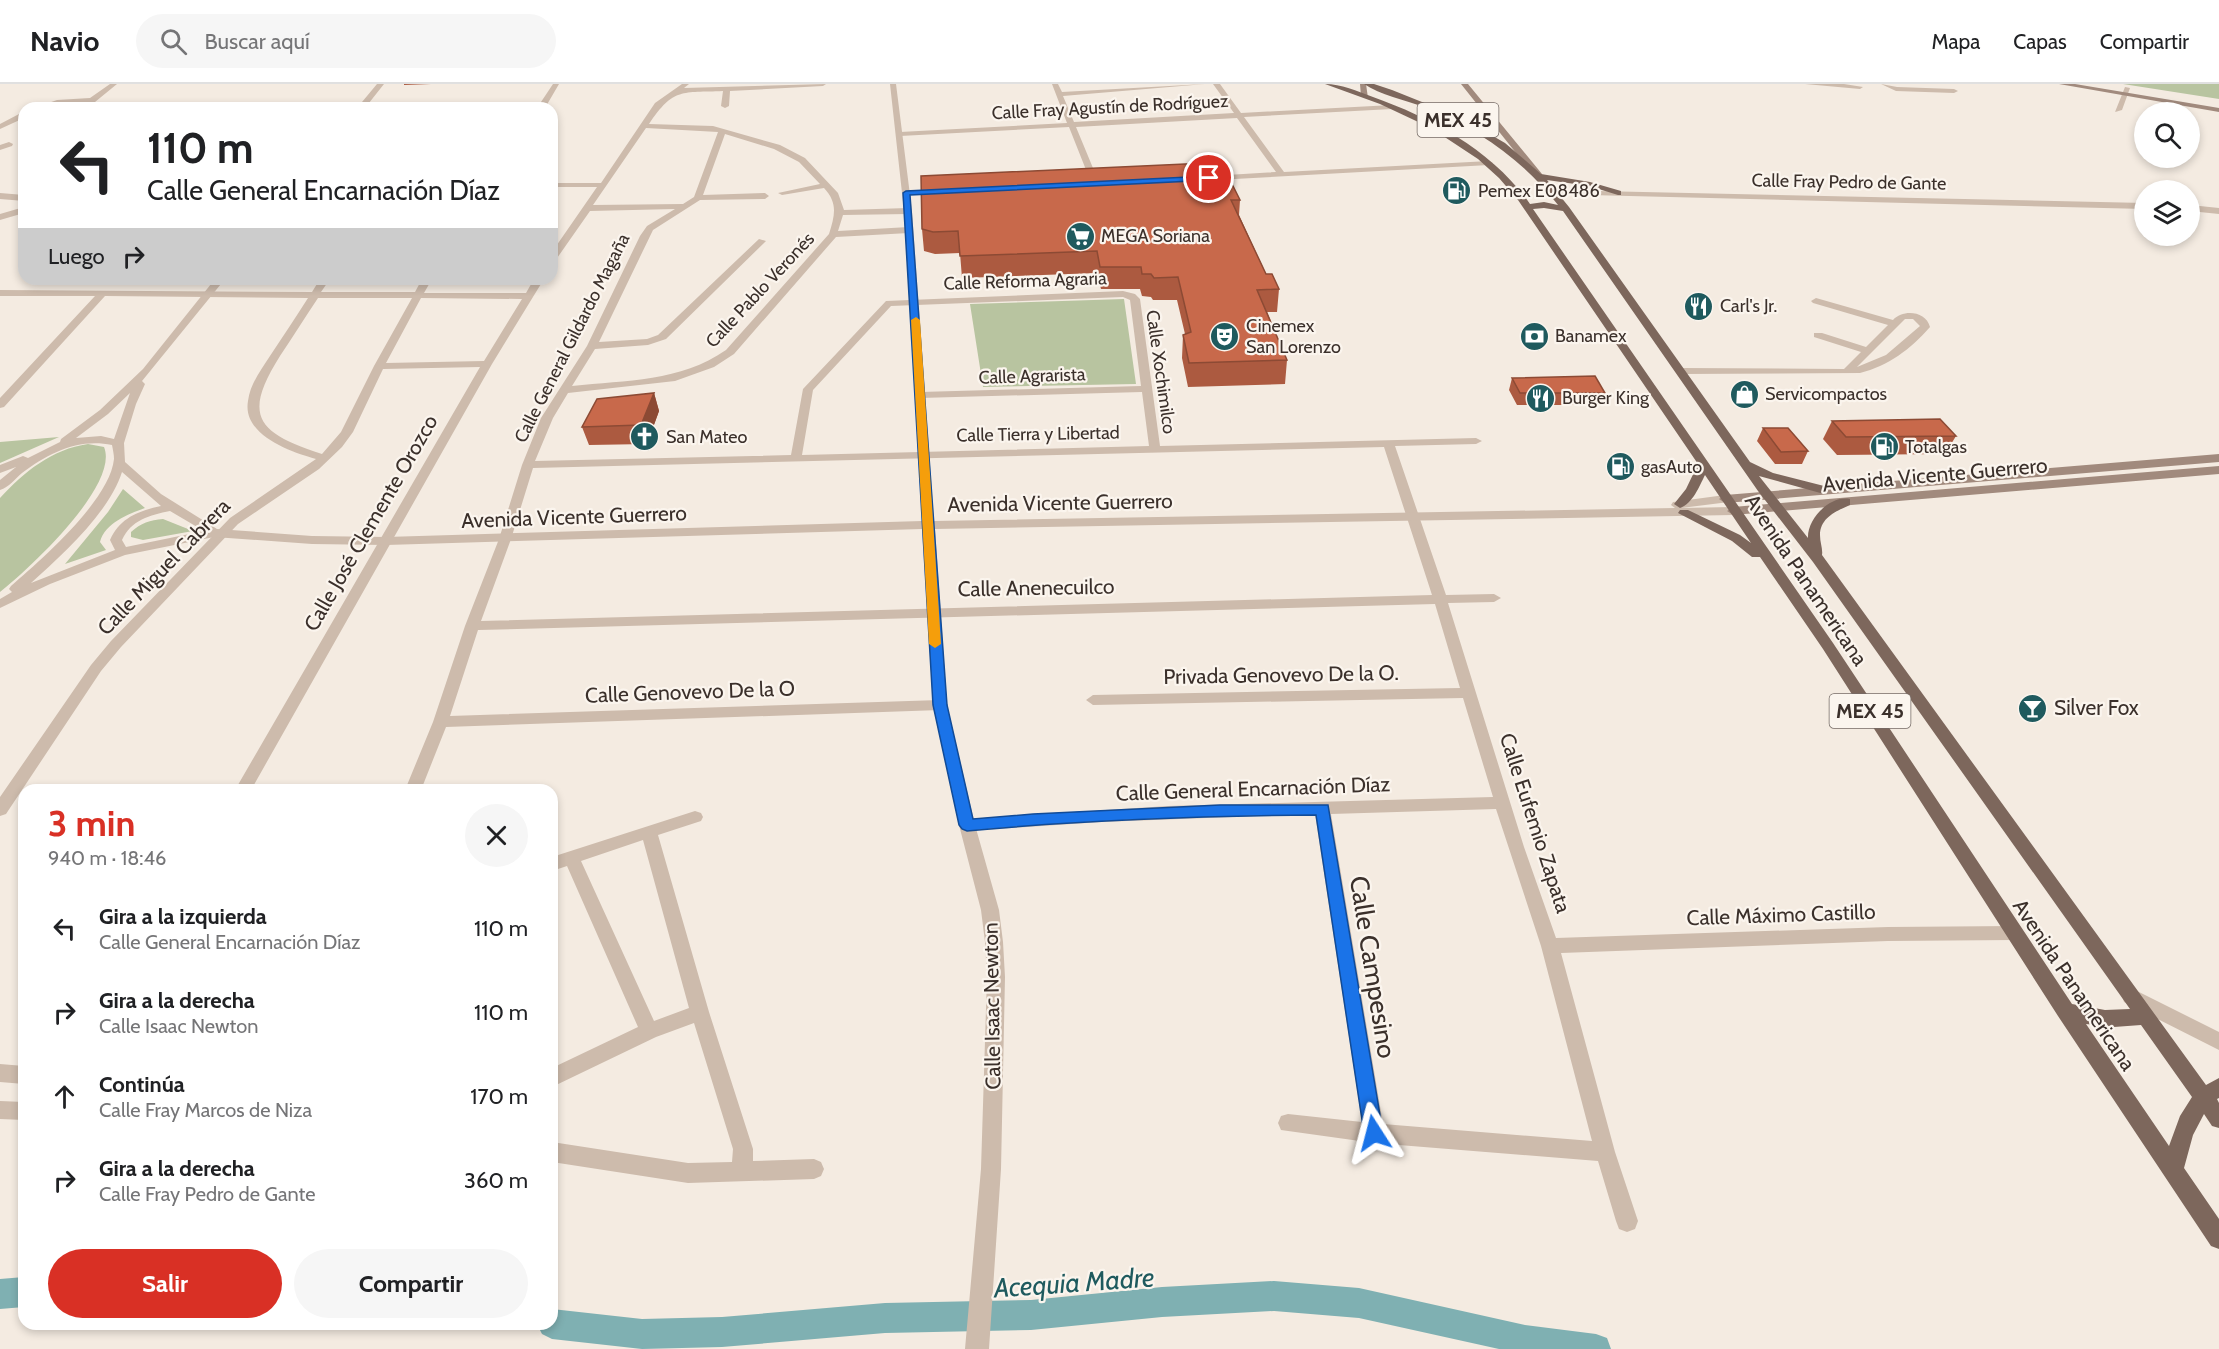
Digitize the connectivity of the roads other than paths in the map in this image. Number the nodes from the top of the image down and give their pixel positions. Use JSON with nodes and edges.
{"nodes":[{"id":1,"x":114,"y":84,"type":"edge"},
{"id":2,"x":381,"y":84,"type":"edge"},
{"id":3,"x":556,"y":84,"type":"edge"},
{"id":4,"x":686,"y":84,"type":"edge"},
{"id":5,"x":823,"y":84,"type":"edge"},
{"id":6,"x":894,"y":84,"type":"edge"},
{"id":7,"x":1055,"y":84,"type":"edge"},
{"id":8,"x":1202,"y":84,"type":"edge"},
{"id":9,"x":1216,"y":84,"type":"edge"},
{"id":10,"x":1328,"y":84,"type":"edge"},
{"id":11,"x":1365,"y":84,"type":"edge"},
{"id":12,"x":1464,"y":84,"type":"edge"},
{"id":13,"x":1808,"y":84,"type":"edge"},
{"id":14,"x":1884,"y":84,"type":"edge"},
{"id":15,"x":1946,"y":84,"type":"edge"},
{"id":16,"x":2062,"y":84,"type":"edge"},
{"id":17,"x":2103,"y":84,"type":"edge"},
{"id":18,"x":1860,"y":87,"type":"dead end"},
{"id":19,"x":727,"y":89,"type":"junction"},
{"id":20,"x":676,"y":91,"type":"junction"},
{"id":21,"x":2126,"y":91,"type":"junction"},
{"id":22,"x":1059,"y":94,"type":"junction"},
{"id":23,"x":1365,"y":96,"type":"junction"},
{"id":24,"x":57,"y":102,"type":"edge"},
{"id":25,"x":366,"y":102,"type":"edge"},
{"id":26,"x":545,"y":102,"type":"edge"},
{"id":27,"x":2219,"y":103,"type":"edge"},
{"id":28,"x":724,"y":106,"type":"dead end"},
{"id":29,"x":1392,"y":106,"type":"junction"},
{"id":30,"x":2118,"y":110,"type":"dead end"},
{"id":31,"x":2219,"y":110,"type":"edge"},
{"id":32,"x":1240,"y":115,"type":"junction"},
{"id":33,"x":18,"y":118,"type":"edge"},
{"id":34,"x":1071,"y":124,"type":"junction"},
{"id":35,"x":643,"y":126,"type":"junction"},
{"id":36,"x":0,"y":127,"type":"edge"},
{"id":37,"x":722,"y":131,"type":"junction"},
{"id":38,"x":900,"y":134,"type":"junction"},
{"id":39,"x":9,"y":144,"type":"dead end"},
{"id":40,"x":0,"y":148,"type":"edge"},
{"id":41,"x":1489,"y":162,"type":"junction"},
{"id":42,"x":1281,"y":174,"type":"junction"},
{"id":43,"x":1539,"y":176,"type":"junction"},
{"id":44,"x":1190,"y":179,"type":"edge"},
{"id":45,"x":1096,"y":184,"type":"junction"},
{"id":46,"x":1108,"y":184,"type":"edge"},
{"id":47,"x":602,"y":185,"type":"junction"},
{"id":48,"x":825,"y":185,"type":"junction"},
{"id":49,"x":1084,"y":185,"type":"edge"},
{"id":50,"x":558,"y":186,"type":"edge"},
{"id":51,"x":954,"y":191,"type":"edge"},
{"id":52,"x":1552,"y":192,"type":"junction"},
{"id":53,"x":782,"y":193,"type":"dead end"},
{"id":54,"x":906,"y":193,"type":"junction"},
{"id":55,"x":1618,"y":193,"type":"junction"},
{"id":56,"x":0,"y":196,"type":"edge"},
{"id":57,"x":765,"y":196,"type":"dead end"},
{"id":58,"x":18,"y":198,"type":"edge"},
{"id":59,"x":693,"y":202,"type":"junction"},
{"id":60,"x":2134,"y":206,"type":"edge"},
{"id":61,"x":1528,"y":207,"type":"junction"},
{"id":62,"x":587,"y":208,"type":"junction"},
{"id":63,"x":1566,"y":209,"type":"junction"},
{"id":64,"x":2200,"y":209,"type":"edge"},
{"id":65,"x":908,"y":211,"type":"junction"},
{"id":66,"x":2219,"y":211,"type":"edge"},
{"id":67,"x":18,"y":212,"type":"edge"},
{"id":68,"x":840,"y":213,"type":"junction"},
{"id":69,"x":0,"y":217,"type":"edge"},
{"id":70,"x":909,"y":230,"type":"junction"},
{"id":71,"x":833,"y":234,"type":"junction"},
{"id":72,"x":762,"y":242,"type":"dead end"},
{"id":73,"x":558,"y":251,"type":"edge"},
{"id":74,"x":215,"y":285,"type":"edge"},
{"id":75,"x":321,"y":285,"type":"edge"},
{"id":76,"x":424,"y":285,"type":"edge"},
{"id":77,"x":535,"y":285,"type":"edge"},
{"id":78,"x":103,"y":293,"type":"junction"},
{"id":79,"x":1,"y":294,"type":"edge"},
{"id":80,"x":208,"y":294,"type":"junction"},
{"id":81,"x":314,"y":296,"type":"junction"},
{"id":82,"x":527,"y":296,"type":"junction"},
{"id":83,"x":418,"y":297,"type":"junction"},
{"id":84,"x":1135,"y":299,"type":"joint"},
{"id":85,"x":1816,"y":301,"type":"dead end"},
{"id":86,"x":914,"y":302,"type":"junction"},
{"id":87,"x":1893,"y":323,"type":"junction"},
{"id":88,"x":1818,"y":335,"type":"dead end"},
{"id":89,"x":592,"y":346,"type":"junction"},
{"id":90,"x":1868,"y":351,"type":"junction"},
{"id":91,"x":487,"y":364,"type":"junction"},
{"id":92,"x":379,"y":366,"type":"junction"},
{"id":93,"x":147,"y":371,"type":"junction"},
{"id":94,"x":1681,"y":371,"type":"junction"},
{"id":95,"x":1847,"y":372,"type":"junction"},
{"id":96,"x":1145,"y":389,"type":"junction"},
{"id":97,"x":565,"y":390,"type":"junction"},
{"id":98,"x":920,"y":395,"type":"junction"},
{"id":99,"x":0,"y":405,"type":"edge"},
{"id":100,"x":1476,"y":441,"type":"dead end"},
{"id":101,"x":1388,"y":442,"type":"junction"},
{"id":102,"x":118,"y":443,"type":"junction"},
{"id":103,"x":60,"y":445,"type":"junction"},
{"id":104,"x":1155,"y":449,"type":"junction"},
{"id":105,"x":46,"y":451,"type":"junction"},
{"id":106,"x":923,"y":455,"type":"junction"},
{"id":107,"x":796,"y":457,"type":"junction"},
{"id":108,"x":324,"y":458,"type":"junction"},
{"id":109,"x":2219,"y":458,"type":"edge"},
{"id":110,"x":120,"y":464,"type":"junction"},
{"id":111,"x":1745,"y":464,"type":"junction"},
{"id":112,"x":528,"y":465,"type":"junction"},
{"id":113,"x":1703,"y":465,"type":"junction"},
{"id":114,"x":0,"y":469,"type":"edge"},
{"id":115,"x":2219,"y":470,"type":"edge"},
{"id":116,"x":0,"y":486,"type":"edge"},
{"id":117,"x":1824,"y":490,"type":"junction"},
{"id":118,"x":1772,"y":501,"type":"junction"},
{"id":119,"x":1846,"y":502,"type":"junction"},
{"id":120,"x":1729,"y":505,"type":"junction"},
{"id":121,"x":171,"y":507,"type":"junction"},
{"id":122,"x":1682,"y":508,"type":"junction"},
{"id":123,"x":1411,"y":515,"type":"junction"},
{"id":124,"x":928,"y":525,"type":"junction"},
{"id":125,"x":217,"y":533,"type":"junction"},
{"id":126,"x":505,"y":539,"type":"junction"},
{"id":127,"x":386,"y":541,"type":"junction"},
{"id":128,"x":122,"y":552,"type":"junction"},
{"id":129,"x":1818,"y":559,"type":"junction"},
{"id":130,"x":1769,"y":563,"type":"junction"},
{"id":131,"x":1440,"y":598,"type":"junction"},
{"id":132,"x":1494,"y":598,"type":"dead end"},
{"id":133,"x":0,"y":603,"type":"edge"},
{"id":134,"x":933,"y":611,"type":"junction"},
{"id":135,"x":472,"y":626,"type":"junction"},
{"id":136,"x":1470,"y":693,"type":"junction"},
{"id":137,"x":1093,"y":700,"type":"dead end"},
{"id":138,"x":940,"y":705,"type":"junction"},
{"id":139,"x":441,"y":722,"type":"junction"},
{"id":140,"x":246,"y":784,"type":"edge"},
{"id":141,"x":415,"y":784,"type":"edge"},
{"id":142,"x":1504,"y":804,"type":"junction"},
{"id":143,"x":1323,"y":809,"type":"junction"},
{"id":144,"x":0,"y":810,"type":"edge"},
{"id":145,"x":695,"y":817,"type":"dead end"},
{"id":146,"x":967,"y":825,"type":"junction"},
{"id":147,"x":649,"y":831,"type":"junction"},
{"id":148,"x":572,"y":857,"type":"junction"},
{"id":149,"x":558,"y":862,"type":"edge"},
{"id":150,"x":2014,"y":933,"type":"junction"},
{"id":151,"x":1550,"y":946,"type":"junction"},
{"id":152,"x":2129,"y":995,"type":"junction"},
{"id":153,"x":2065,"y":1010,"type":"junction"},
{"id":154,"x":700,"y":1012,"type":"junction"},
{"id":155,"x":2144,"y":1016,"type":"junction"},
{"id":156,"x":649,"y":1031,"type":"junction"},
{"id":157,"x":2219,"y":1042,"type":"edge"},
{"id":158,"x":0,"y":1073,"type":"edge"},
{"id":159,"x":18,"y":1074,"type":"edge"},
{"id":160,"x":558,"y":1075,"type":"edge"},
{"id":161,"x":2211,"y":1092,"type":"edge"},
{"id":162,"x":0,"y":1110,"type":"edge"},
{"id":163,"x":18,"y":1111,"type":"edge"},
{"id":164,"x":2219,"y":1119,"type":"edge"},
{"id":165,"x":1288,"y":1123,"type":"dead end"},
{"id":166,"x":1374,"y":1133,"type":"junction"},
{"id":167,"x":1605,"y":1152,"type":"junction"},
{"id":168,"x":558,"y":1153,"type":"edge"},
{"id":169,"x":814,"y":1169,"type":"dead end"},
{"id":170,"x":2173,"y":1170,"type":"junction"},
{"id":171,"x":742,"y":1172,"type":"junction"},
{"id":172,"x":1627,"y":1221,"type":"dead end"},
{"id":173,"x":2219,"y":1238,"type":"edge"},
{"id":174,"x":977,"y":1349,"type":"edge"}],
"edges":[{"from":1,"to":24,"type":"street"},
{"from":2,"to":25,"type":"street"},
{"from":3,"to":26,"type":"street"},
{"from":4,"to":20,"type":"street"},
{"from":5,"to":19,"type":"street"},
{"from":6,"to":38,"type":"street","name":"Calle Isaac Newton"},
{"from":7,"to":22,"type":"street"},
{"from":8,"to":22,"type":"street"},
{"from":9,"to":32,"type":"street"},
{"from":10,"to":23,"type":"main road","number":"MEX 45"},
{"from":11,"to":23,"type":"main road","number":"MEX 45"},
{"from":11,"to":43,"type":"main road","number":"MEX 45"},
{"from":12,"to":43,"type":"main road","number":"MEX 45"},
{"from":13,"to":18,"type":"street"},
{"from":14,"to":15,"type":"street"},
{"from":16,"to":21,"type":"main road"},
{"from":17,"to":21,"type":"main road"},
{"from":19,"to":20,"type":"street"},
{"from":19,"to":28,"type":"street"},
{"from":20,"to":35,"type":"street"},
{"from":21,"to":27,"type":"main road"},
{"from":21,"to":30,"type":"street"},
{"from":21,"to":31,"type":"main road"},
{"from":22,"to":34,"type":"street"},
{"from":23,"to":29,"type":"main road","number":"MEX 45"},
{"from":29,"to":32,"type":"street","name":"Calle Fray Agustín de Rodríguez"},
{"from":29,"to":41,"type":"main road","number":"MEX 45"},
{"from":32,"to":34,"type":"street","name":"Calle Fray Agustín de Rodríguez"},
{"from":32,"to":42,"type":"street"},
{"from":33,"to":36,"type":"street"},
{"from":34,"to":38,"type":"street","name":"Calle Fray Agustín de Rodríguez"},
{"from":34,"to":45,"type":"street"},
{"from":35,"to":37,"type":"street"},
{"from":35,"to":47,"type":"street"},
{"from":37,"to":48,"type":"street"},
{"from":37,"to":59,"type":"street"},
{"from":38,"to":54,"type":"street","name":"Calle Isaac Newton"},
{"from":39,"to":40,"type":"street"},
{"from":41,"to":42,"type":"street"},
{"from":41,"to":61,"type":"main road","name":"Avenida Panamericana","number":"MEX 45"},
{"from":42,"to":44,"type":"street"},
{"from":43,"to":52,"type":"main road","name":"Avenida Panamericana","number":"MEX 45"},
{"from":43,"to":55,"type":"main road"},
{"from":45,"to":46,"type":"street"},
{"from":45,"to":49,"type":"street"},
{"from":47,"to":50,"type":"street"},
{"from":47,"to":62,"type":"street"},
{"from":48,"to":53,"type":"street"},
{"from":48,"to":68,"type":"street"},
{"from":51,"to":54,"type":"street"},
{"from":52,"to":55,"type":"street","name":"Calle Fray Pedro de Gante"},
{"from":52,"to":63,"type":"main road","name":"Avenida Panamericana","number":"MEX 45"},
{"from":54,"to":65,"type":"street","name":"Calle Isaac Newton"},
{"from":55,"to":60,"type":"street","name":"Calle Fray Pedro de Gante"},
{"from":56,"to":58,"type":"street"},
{"from":57,"to":59,"type":"street"},
{"from":59,"to":62,"type":"street"},
{"from":59,"to":89,"type":"street","name":"Calle General Gildardo Magaña"},
{"from":61,"to":63,"type":"main road"},
{"from":61,"to":113,"type":"main road","name":"Avenida Panamericana","number":"MEX 45"},
{"from":62,"to":73,"type":"street"},
{"from":63,"to":94,"type":"main road","name":"Avenida Panamericana","number":"MEX 45"},
{"from":64,"to":66,"type":"street"},
{"from":65,"to":68,"type":"street"},
{"from":65,"to":70,"type":"street","name":"Calle Isaac Newton"},
{"from":67,"to":69,"type":"street"},
{"from":68,"to":71,"type":"street","name":"Calle Pablo Veronés"},
{"from":70,"to":71,"type":"street"},
{"from":70,"to":86,"type":"street","name":"Calle Isaac Newton"},
{"from":71,"to":97,"type":"street","name":"Calle Pablo Veronés"},
{"from":72,"to":89,"type":"street"},
{"from":74,"to":80,"type":"street"},
{"from":75,"to":81,"type":"street"},
{"from":76,"to":83,"type":"street","name":"Calle Miguel Cabrera"},
{"from":77,"to":82,"type":"street","name":"Calle José Clemente Orozco"},
{"from":78,"to":79,"type":"street"},
{"from":78,"to":80,"type":"street"},
{"from":78,"to":99,"type":"street"},
{"from":80,"to":81,"type":"street"},
{"from":80,"to":93,"type":"street"},
{"from":81,"to":83,"type":"street"},
{"from":81,"to":108,"type":"street"},
{"from":82,"to":83,"type":"street"},
{"from":82,"to":91,"type":"street","name":"Calle José Clemente Orozco"},
{"from":83,"to":92,"type":"street","name":"Calle Miguel Cabrera"},
{"from":84,"to":86,"type":"street","name":"Calle Reforma Agraria"},
{"from":84,"to":96,"type":"street","name":"Calle Xochimilco"},
{"from":85,"to":87,"type":"street"},
{"from":86,"to":98,"type":"street","name":"Calle Isaac Newton"},
{"from":86,"to":107,"type":"street","name":"Calle Reforma Agraria"},
{"from":87,"to":90,"type":"street"},
{"from":87,"to":95,"type":"street"},
{"from":88,"to":90,"type":"street"},
{"from":89,"to":97,"type":"street","name":"Calle General Gildardo Magaña"},
{"from":90,"to":95,"type":"street"},
{"from":91,"to":92,"type":"street"},
{"from":91,"to":127,"type":"street","name":"Calle José Clemente Orozco"},
{"from":92,"to":108,"type":"street","name":"Calle Miguel Cabrera"},
{"from":93,"to":102,"type":"street"},
{"from":93,"to":103,"type":"street"},
{"from":94,"to":95,"type":"street"},
{"from":94,"to":111,"type":"main road","name":"Avenida Panamericana","number":"MEX 45"},
{"from":96,"to":98,"type":"street","name":"Calle Agrarista"},
{"from":96,"to":104,"type":"street","name":"Calle Xochimilco"},
{"from":97,"to":112,"type":"street","name":"Calle General Gildardo Magaña"},
{"from":98,"to":106,"type":"street","name":"Calle Isaac Newton"},
{"from":100,"to":101,"type":"street","name":"Calle Tierra y Libertad"},
{"from":101,"to":104,"type":"street","name":"Calle Tierra y Libertad"},
{"from":101,"to":123,"type":"street","name":"Calle Eufemio Zapata"},
{"from":102,"to":103,"type":"street"},
{"from":102,"to":110,"type":"street"},
{"from":103,"to":105,"type":"street"},
{"from":104,"to":106,"type":"street","name":"Calle Tierra y Libertad"},
{"from":105,"to":114,"type":"street"},
{"from":105,"to":116,"type":"street"},
{"from":106,"to":107,"type":"street","name":"Calle Tierra y Libertad"},
{"from":106,"to":124,"type":"street","name":"Calle Isaac Newton"},
{"from":107,"to":112,"type":"street","name":"Calle Tierra y Libertad"},
{"from":108,"to":125,"type":"street","name":"Calle Miguel Cabrera"},
{"from":109,"to":117,"type":"main road","name":"Avenida Vicente Guerrero"},
{"from":110,"to":121,"type":"street"},
{"from":110,"to":133,"type":"street"},
{"from":111,"to":117,"type":"main road"},
{"from":111,"to":118,"type":"main road","name":"Avenida Panamericana","number":"MEX 45"},
{"from":112,"to":126,"type":"street","name":"Calle General Gildardo Magaña"},
{"from":113,"to":120,"type":"main road","name":"Avenida Panamericana","number":"MEX 45"},
{"from":113,"to":122,"type":"main road"},
{"from":115,"to":119,"type":"main road","name":"Avenida Vicente Guerrero"},
{"from":117,"to":118,"type":"main road","name":"Avenida Vicente Guerrero"},
{"from":118,"to":119,"type":"main road","name":"Avenida Vicente Guerrero"},
{"from":118,"to":120,"type":"main road","name":"Avenida Vicente Guerrero"},
{"from":118,"to":129,"type":"main road","name":"Avenida Panamericana","number":"MEX 45"},
{"from":119,"to":129,"type":"main road"},
{"from":120,"to":122,"type":"street","name":"Avenida Vicente Guerrero"},
{"from":120,"to":130,"type":"main road","name":"Avenida Panamericana","number":"MEX 45"},
{"from":121,"to":125,"type":"street"},
{"from":121,"to":128,"type":"street"},
{"from":122,"to":123,"type":"street","name":"Avenida Vicente Guerrero"},
{"from":122,"to":130,"type":"main road"},
{"from":123,"to":124,"type":"street","name":"Avenida Vicente Guerrero"},
{"from":123,"to":131,"type":"street","name":"Calle Eufemio Zapata"},
{"from":124,"to":126,"type":"street","name":"Avenida Vicente Guerrero"},
{"from":124,"to":134,"type":"street","name":"Calle Isaac Newton"},
{"from":125,"to":127,"type":"street","name":"Avenida Vicente Guerrero"},
{"from":125,"to":128,"type":"street","name":"Avenida Vicente Guerrero"},
{"from":125,"to":144,"type":"street","name":"Calle Miguel Cabrera"},
{"from":126,"to":127,"type":"street","name":"Avenida Vicente Guerrero"},
{"from":126,"to":135,"type":"street","name":"Calle General Gildardo Magaña"},
{"from":127,"to":140,"type":"street","name":"Calle José Clemente Orozco"},
{"from":128,"to":133,"type":"street","name":"Avenida Vicente Guerrero"},
{"from":129,"to":152,"type":"main road","name":"Avenida Panamericana","number":"MEX 45"},
{"from":130,"to":150,"type":"main road","name":"Avenida Panamericana","number":"MEX 45"},
{"from":131,"to":132,"type":"street","name":"Calle Anenecuilco"},
{"from":131,"to":134,"type":"street","name":"Calle Anenecuilco"},
{"from":131,"to":136,"type":"street","name":"Calle Eufemio Zapata"},
{"from":134,"to":135,"type":"street","name":"Calle Anenecuilco"},
{"from":134,"to":138,"type":"street","name":"Calle Isaac Newton"},
{"from":135,"to":139,"type":"street","name":"Calle General Gildardo Magaña"},
{"from":136,"to":137,"type":"street","name":"Privada Genovevo De la O."},
{"from":136,"to":142,"type":"street","name":"Calle Eufemio Zapata"},
{"from":138,"to":139,"type":"street","name":"Calle Genovevo De la O"},
{"from":138,"to":146,"type":"street","name":"Calle Isaac Newton"},
{"from":139,"to":141,"type":"street","name":"Calle General Gildardo Magaña"},
{"from":142,"to":143,"type":"street","name":"Calle General Encarnación Díaz"},
{"from":142,"to":151,"type":"street","name":"Calle Eufemio Zapata"},
{"from":143,"to":146,"type":"street","name":"Calle General Encarnación Díaz"},
{"from":143,"to":166,"type":"street","name":"Calle Campesino"},
{"from":145,"to":147,"type":"street"},
{"from":146,"to":174,"type":"street","name":"Calle Isaac Newton"},
{"from":147,"to":148,"type":"street"},
{"from":147,"to":154,"type":"street"},
{"from":148,"to":149,"type":"street"},
{"from":148,"to":156,"type":"street"},
{"from":150,"to":151,"type":"street","name":"Calle Máximo Castillo"},
{"from":150,"to":153,"type":"main road","name":"Avenida Panamericana","number":"MEX 45"},
{"from":151,"to":167,"type":"street","name":"Calle Eufemio Zapata"},
{"from":152,"to":155,"type":"main road","name":"Avenida Panamericana","number":"MEX 45"},
{"from":152,"to":157,"type":"street"},
{"from":153,"to":155,"type":"main road"},
{"from":153,"to":170,"type":"main road","name":"Avenida Panamericana","number":"MEX 45"},
{"from":154,"to":156,"type":"street"},
{"from":154,"to":171,"type":"street"},
{"from":155,"to":161,"type":"main road","name":"Avenida Panamericana","number":"MEX 45"},
{"from":156,"to":160,"type":"street"},
{"from":158,"to":159,"type":"street"},
{"from":161,"to":164,"type":"main road","name":"Avenida Panamericana","number":"MEX 45"},
{"from":161,"to":170,"type":"main road"},
{"from":162,"to":163,"type":"street"},
{"from":165,"to":166,"type":"street"},
{"from":166,"to":167,"type":"street"},
{"from":167,"to":172,"type":"street","name":"Calle Eufemio Zapata"},
{"from":168,"to":171,"type":"street"},
{"from":169,"to":171,"type":"street"},
{"from":170,"to":173,"type":"main road","name":"Avenida Panamericana","number":"MEX 45"}]}
